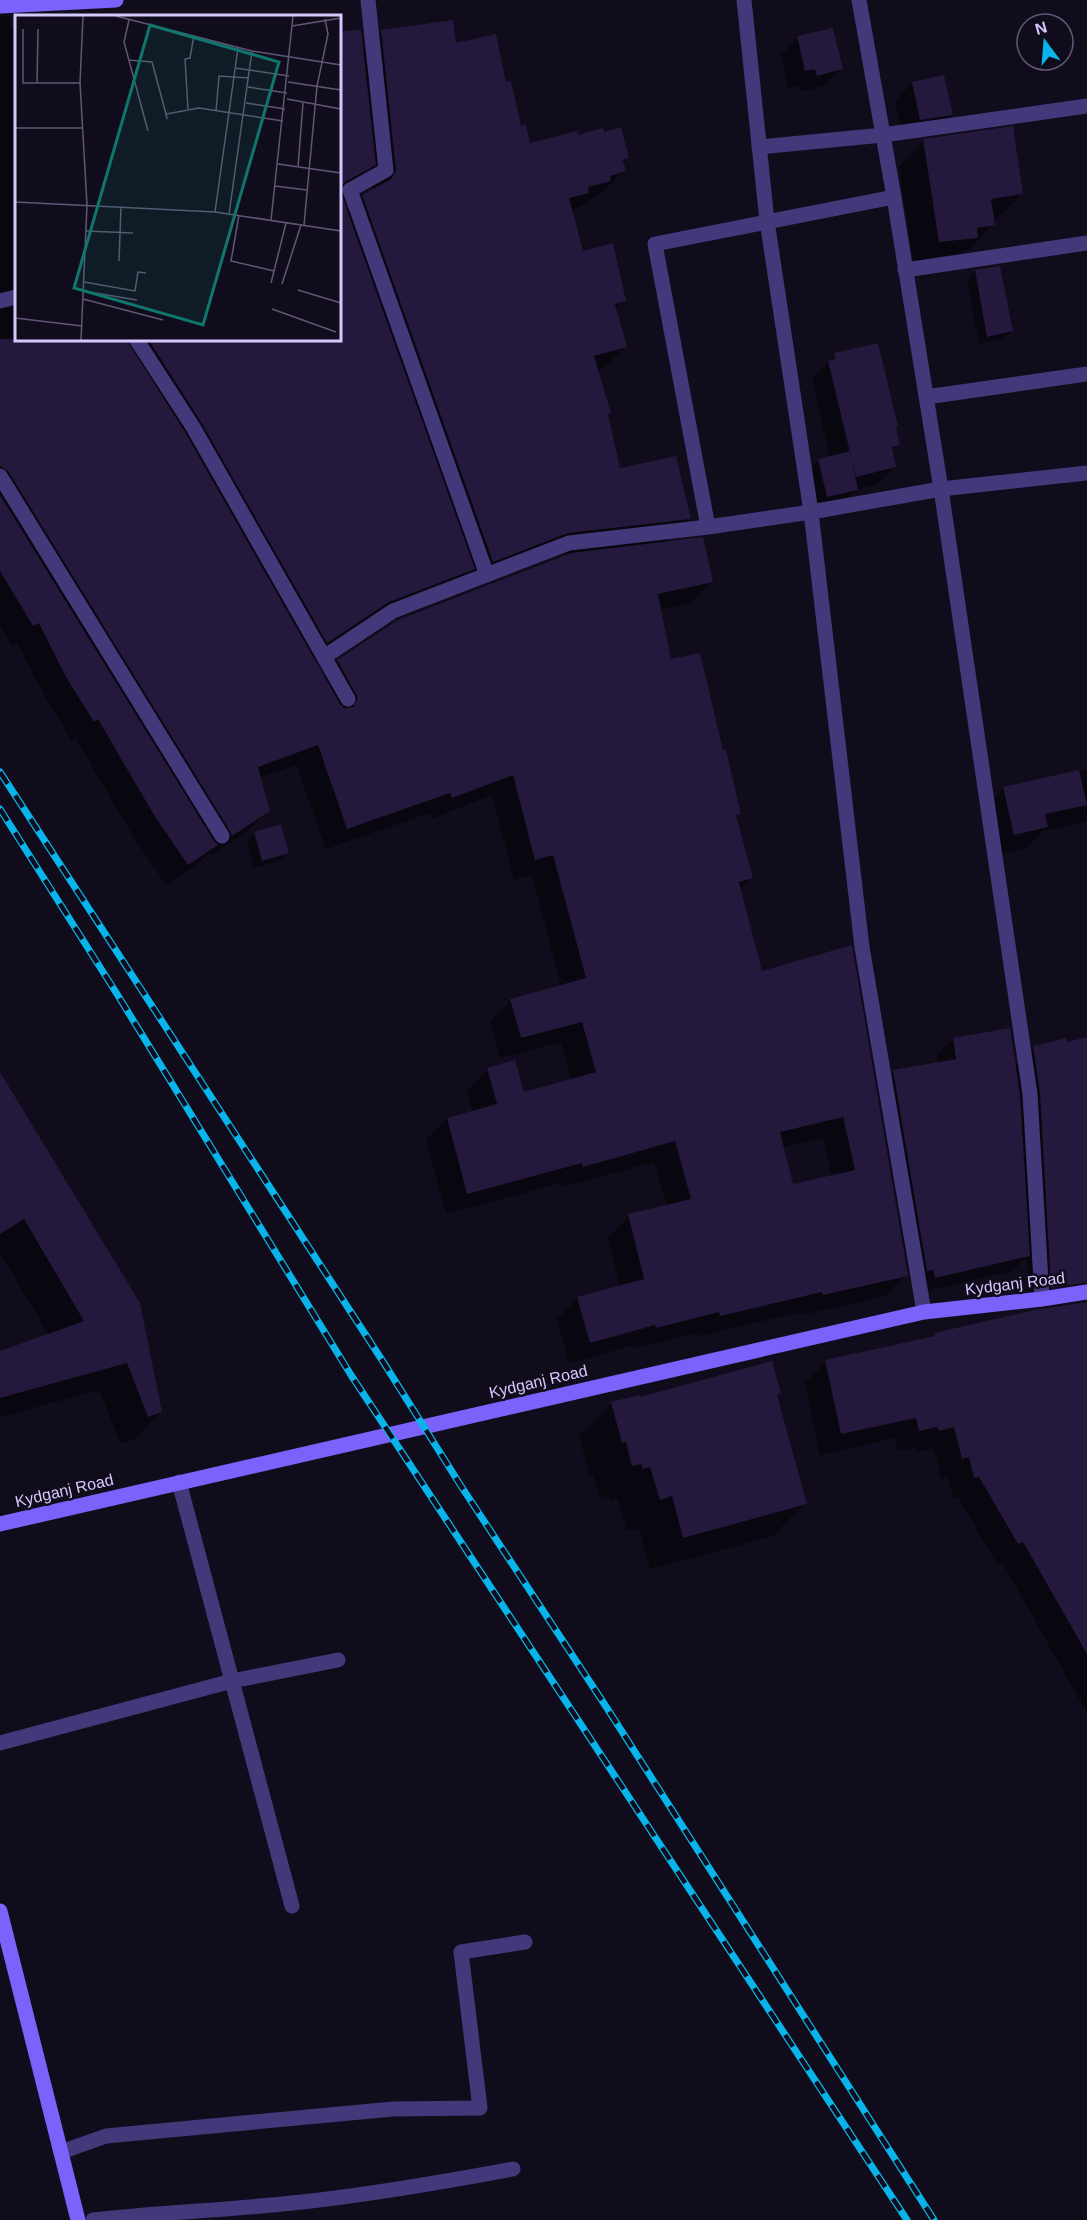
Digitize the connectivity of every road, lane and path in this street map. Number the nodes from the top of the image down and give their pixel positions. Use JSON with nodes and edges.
{"nodes":[{"id":1,"x":116,"y":0,"type":"edge"},
{"id":2,"x":368,"y":0,"type":"edge"},
{"id":3,"x":744,"y":0,"type":"edge"},
{"id":4,"x":859,"y":0,"type":"edge"},
{"id":5,"x":0,"y":6,"type":"edge"},
{"id":6,"x":1087,"y":106,"type":"edge"},
{"id":7,"x":883,"y":135,"type":"junction"},
{"id":8,"x":759,"y":147,"type":"junction"},
{"id":9,"x":894,"y":197,"type":"junction"},
{"id":10,"x":767,"y":221,"type":"junction"},
{"id":11,"x":1087,"y":243,"type":"edge"},
{"id":12,"x":905,"y":270,"type":"junction"},
{"id":13,"x":15,"y":297,"type":"edge"},
{"id":14,"x":0,"y":301,"type":"edge"},
{"id":15,"x":137,"y":340,"type":"edge"},
{"id":16,"x":1087,"y":374,"type":"edge"},
{"id":17,"x":926,"y":396,"type":"junction"},
{"id":18,"x":1087,"y":473,"type":"edge"},
{"id":19,"x":0,"y":476,"type":"edge"},
{"id":20,"x":941,"y":489,"type":"junction"},
{"id":21,"x":811,"y":512,"type":"junction"},
{"id":22,"x":708,"y":527,"type":"junction"},
{"id":23,"x":487,"y":575,"type":"junction"},
{"id":24,"x":324,"y":657,"type":"junction"},
{"id":25,"x":348,"y":699,"type":"dead end"},
{"id":26,"x":222,"y":836,"type":"dead end"},
{"id":27,"x":1087,"y":1292,"type":"edge"},
{"id":28,"x":1042,"y":1299,"type":"junction"},
{"id":29,"x":924,"y":1312,"type":"junction"},
{"id":30,"x":179,"y":1482,"type":"junction"},
{"id":31,"x":0,"y":1524,"type":"edge"},
{"id":32,"x":338,"y":1660,"type":"dead end"},
{"id":33,"x":232,"y":1681,"type":"junction"},
{"id":34,"x":0,"y":1743,"type":"edge"},
{"id":35,"x":292,"y":1906,"type":"dead end"},
{"id":36,"x":0,"y":1911,"type":"edge"},
{"id":37,"x":525,"y":1942,"type":"dead end"},
{"id":38,"x":61,"y":2152,"type":"junction"},
{"id":39,"x":513,"y":2169,"type":"dead end"},
{"id":40,"x":78,"y":2220,"type":"edge"},
{"id":41,"x":93,"y":2220,"type":"edge"}],
"edges":[{"from":1,"to":5,"type":"main road"},
{"from":2,"to":23,"type":"street"},
{"from":3,"to":8,"type":"street"},
{"from":4,"to":7,"type":"street"},
{"from":6,"to":7,"type":"street"},
{"from":7,"to":8,"type":"street"},
{"from":7,"to":9,"type":"street"},
{"from":8,"to":10,"type":"street"},
{"from":9,"to":10,"type":"street"},
{"from":9,"to":12,"type":"street"},
{"from":10,"to":21,"type":"street"},
{"from":10,"to":22,"type":"street"},
{"from":11,"to":12,"type":"street"},
{"from":12,"to":17,"type":"street"},
{"from":13,"to":14,"type":"street"},
{"from":15,"to":24,"type":"street"},
{"from":16,"to":17,"type":"street"},
{"from":17,"to":20,"type":"street"},
{"from":18,"to":20,"type":"street"},
{"from":19,"to":26,"type":"street"},
{"from":20,"to":21,"type":"street"},
{"from":20,"to":28,"type":"street"},
{"from":21,"to":22,"type":"street"},
{"from":21,"to":29,"type":"street"},
{"from":22,"to":23,"type":"street"},
{"from":23,"to":24,"type":"street"},
{"from":24,"to":25,"type":"street"},
{"from":27,"to":28,"type":"main road","name":"Kydganj Road"},
{"from":28,"to":29,"type":"main road","name":"Kydganj Road"},
{"from":29,"to":30,"type":"main road","name":"Kydganj Road"},
{"from":30,"to":31,"type":"main road","name":"Kydganj Road"},
{"from":30,"to":33,"type":"street"},
{"from":32,"to":33,"type":"street"},
{"from":33,"to":34,"type":"street"},
{"from":33,"to":35,"type":"street"},
{"from":36,"to":38,"type":"main road"},
{"from":37,"to":38,"type":"street"},
{"from":38,"to":40,"type":"main road"},
{"from":39,"to":41,"type":"street"}]}
